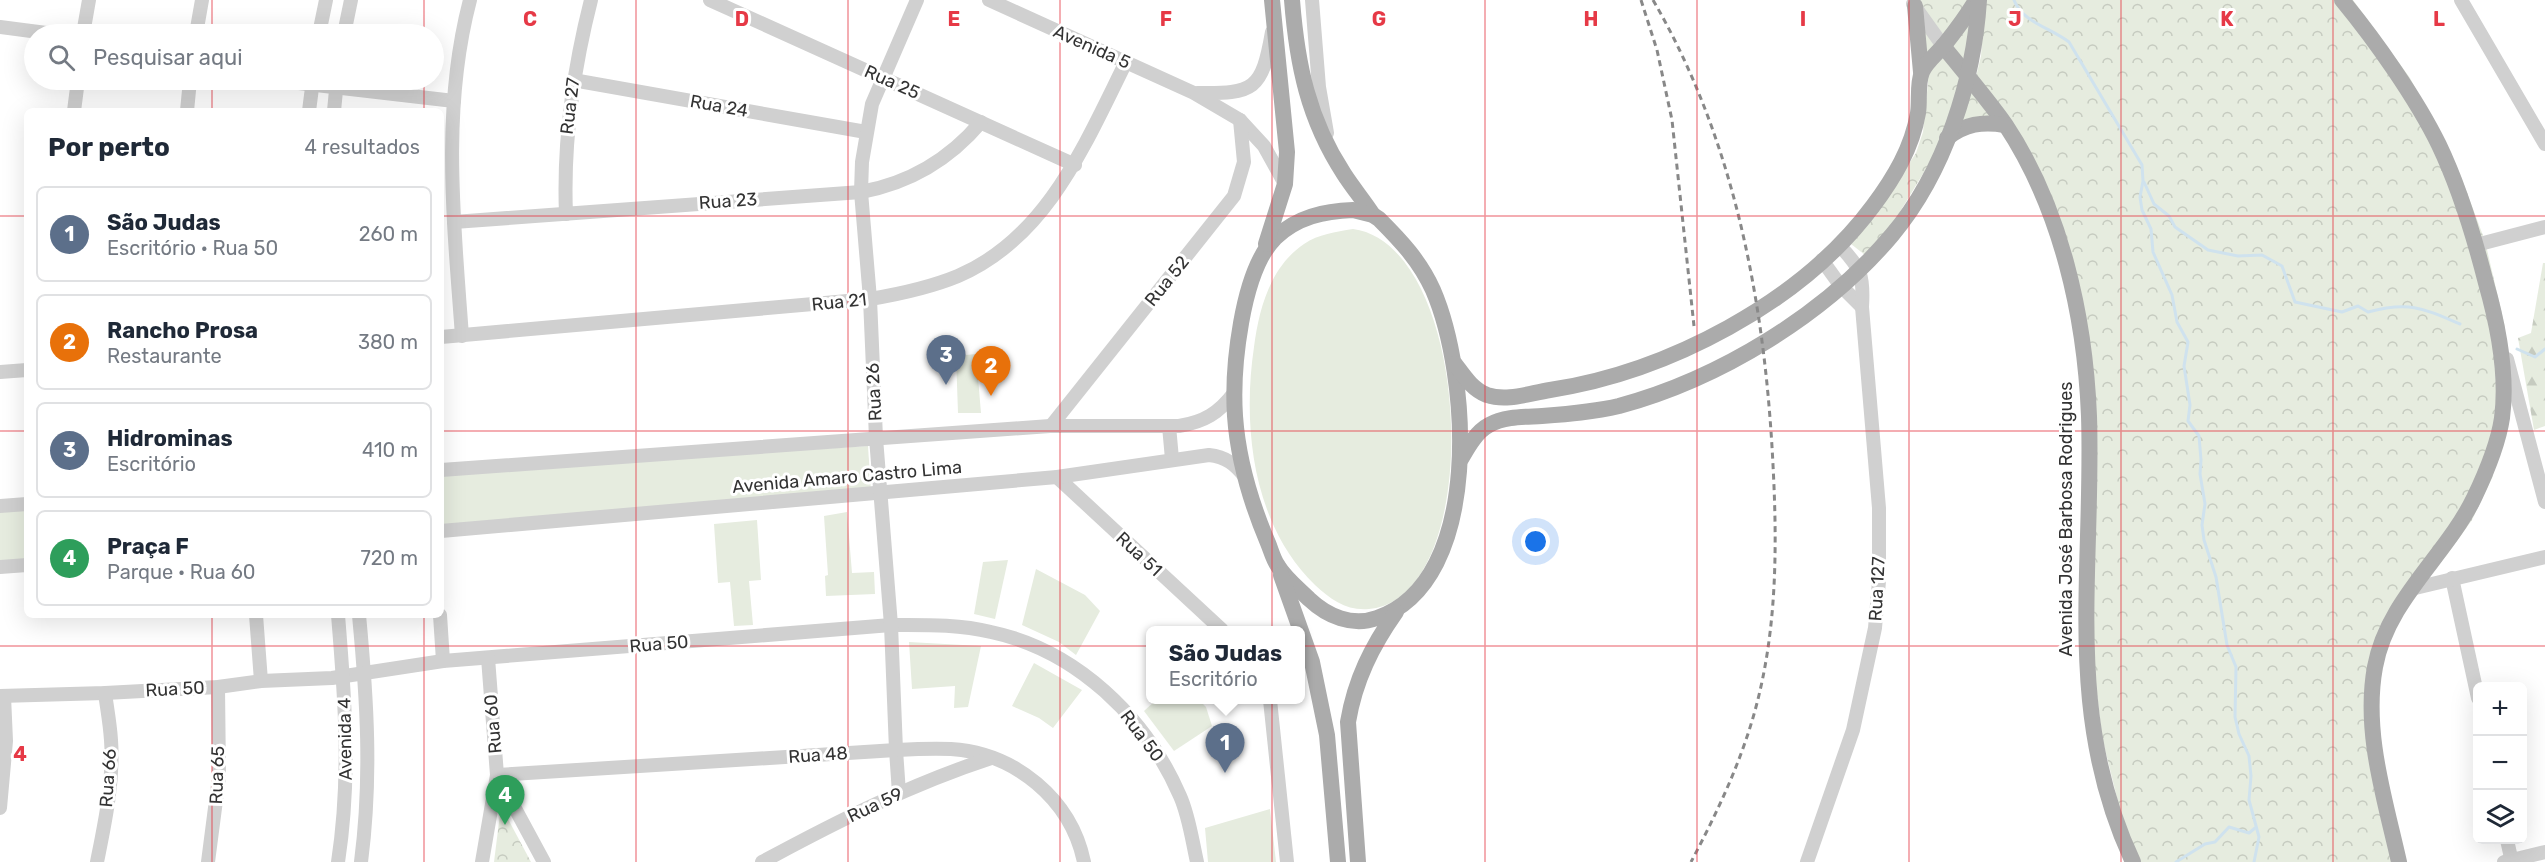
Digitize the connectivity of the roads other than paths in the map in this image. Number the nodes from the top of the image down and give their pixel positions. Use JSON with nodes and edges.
{"nodes":[{"id":1,"x":89,"y":0,"type":"edge"},
{"id":2,"x":202,"y":0,"type":"edge"},
{"id":3,"x":326,"y":0,"type":"edge"},
{"id":4,"x":351,"y":0,"type":"edge"},
{"id":5,"x":470,"y":0,"type":"edge"},
{"id":6,"x":591,"y":0,"type":"edge"},
{"id":7,"x":710,"y":0,"type":"edge"},
{"id":8,"x":917,"y":0,"type":"edge"},
{"id":9,"x":989,"y":0,"type":"edge"},
{"id":10,"x":1272,"y":0,"type":"edge"},
{"id":11,"x":1292,"y":0,"type":"edge"},
{"id":12,"x":1312,"y":0,"type":"edge"},
{"id":13,"x":1978,"y":0,"type":"edge"},
{"id":14,"x":2342,"y":0,"type":"edge"},
{"id":15,"x":2462,"y":0,"type":"edge"},
{"id":16,"x":1913,"y":3,"type":"edge"},
{"id":17,"x":1274,"y":18,"type":"junction"},
{"id":18,"x":85,"y":24,"type":"edge"},
{"id":19,"x":198,"y":24,"type":"edge"},
{"id":20,"x":321,"y":24,"type":"edge"},
{"id":21,"x":346,"y":24,"type":"edge"},
{"id":22,"x":0,"y":27,"type":"edge"},
{"id":23,"x":24,"y":30,"type":"edge"},
{"id":24,"x":1943,"y":46,"type":"junction"},
{"id":25,"x":1125,"y":62,"type":"junction"},
{"id":26,"x":1922,"y":72,"type":"junction"},
{"id":27,"x":882,"y":78,"type":"junction"},
{"id":28,"x":1968,"y":78,"type":"junction"},
{"id":29,"x":573,"y":80,"type":"junction"},
{"id":30,"x":77,"y":90,"type":"edge"},
{"id":31,"x":189,"y":90,"type":"edge"},
{"id":32,"x":311,"y":90,"type":"edge"},
{"id":33,"x":336,"y":90,"type":"edge"},
{"id":34,"x":382,"y":90,"type":"edge"},
{"id":35,"x":1194,"y":93,"type":"junction"},
{"id":36,"x":454,"y":101,"type":"junction"},
{"id":37,"x":74,"y":108,"type":"edge"},
{"id":38,"x":187,"y":108,"type":"edge"},
{"id":39,"x":309,"y":108,"type":"edge"},
{"id":40,"x":334,"y":108,"type":"edge"},
{"id":41,"x":1240,"y":120,"type":"junction"},
{"id":42,"x":981,"y":122,"type":"junction"},
{"id":43,"x":2005,"y":124,"type":"junction"},
{"id":44,"x":866,"y":132,"type":"junction"},
{"id":45,"x":1947,"y":138,"type":"junction"},
{"id":46,"x":2545,"y":144,"type":"edge"},
{"id":47,"x":1330,"y":150,"type":"junction"},
{"id":48,"x":1075,"y":165,"type":"junction"},
{"id":49,"x":1285,"y":184,"type":"junction"},
{"id":50,"x":861,"y":192,"type":"junction"},
{"id":51,"x":566,"y":214,"type":"junction"},
{"id":52,"x":1373,"y":215,"type":"junction"},
{"id":53,"x":454,"y":222,"type":"junction"},
{"id":54,"x":2545,"y":227,"type":"edge"},
{"id":55,"x":1839,"y":245,"type":"junction"},
{"id":56,"x":2476,"y":245,"type":"junction"},
{"id":57,"x":1261,"y":256,"type":"junction"},
{"id":58,"x":1822,"y":260,"type":"junction"},
{"id":59,"x":1860,"y":268,"type":"junction"},
{"id":60,"x":1840,"y":285,"type":"junction"},
{"id":61,"x":870,"y":299,"type":"junction"},
{"id":62,"x":1862,"y":307,"type":"junction"},
{"id":63,"x":2497,"y":323,"type":"junction"},
{"id":64,"x":462,"y":336,"type":"junction"},
{"id":65,"x":444,"y":337,"type":"edge"},
{"id":66,"x":1454,"y":363,"type":"junction"},
{"id":67,"x":24,"y":370,"type":"edge"},
{"id":68,"x":0,"y":372,"type":"edge"},
{"id":69,"x":1234,"y":393,"type":"junction"},
{"id":70,"x":1051,"y":426,"type":"junction"},
{"id":71,"x":1169,"y":426,"type":"junction"},
{"id":72,"x":876,"y":438,"type":"junction"},
{"id":73,"x":1172,"y":459,"type":"junction"},
{"id":74,"x":1460,"y":460,"type":"junction"},
{"id":75,"x":444,"y":470,"type":"edge"},
{"id":76,"x":1057,"y":477,"type":"junction"},
{"id":77,"x":1246,"y":479,"type":"junction"},
{"id":78,"x":880,"y":494,"type":"junction"},
{"id":79,"x":2545,"y":502,"type":"edge"},
{"id":80,"x":24,"y":504,"type":"edge"},
{"id":81,"x":0,"y":506,"type":"edge"},
{"id":82,"x":444,"y":531,"type":"edge"},
{"id":83,"x":2545,"y":557,"type":"edge"},
{"id":84,"x":24,"y":565,"type":"edge"},
{"id":85,"x":1278,"y":566,"type":"junction"},
{"id":86,"x":0,"y":567,"type":"edge"},
{"id":87,"x":2452,"y":578,"type":"junction"},
{"id":88,"x":2411,"y":589,"type":"junction"},
{"id":89,"x":1396,"y":612,"type":"junction"},
{"id":90,"x":256,"y":618,"type":"edge"},
{"id":91,"x":338,"y":618,"type":"edge"},
{"id":92,"x":359,"y":618,"type":"edge"},
{"id":93,"x":440,"y":618,"type":"edge"},
{"id":94,"x":891,"y":625,"type":"junction"},
{"id":95,"x":1218,"y":626,"type":"edge"},
{"id":96,"x":1299,"y":626,"type":"edge"},
{"id":97,"x":1305,"y":642,"type":"edge"},
{"id":98,"x":488,"y":658,"type":"junction"},
{"id":99,"x":443,"y":661,"type":"junction"},
{"id":100,"x":364,"y":673,"type":"junction"},
{"id":101,"x":343,"y":677,"type":"junction"},
{"id":102,"x":261,"y":681,"type":"junction"},
{"id":103,"x":2475,"y":682,"type":"edge"},
{"id":104,"x":218,"y":687,"type":"junction"},
{"id":105,"x":105,"y":693,"type":"junction"},
{"id":106,"x":2,"y":696,"type":"edge"},
{"id":107,"x":1271,"y":704,"type":"edge"},
{"id":108,"x":896,"y":750,"type":"junction"},
{"id":109,"x":993,"y":758,"type":"junction"},
{"id":110,"x":497,"y":775,"type":"junction"},
{"id":111,"x":899,"y":793,"type":"junction"},
{"id":112,"x":0,"y":808,"type":"edge"},
{"id":113,"x":2507,"y":844,"type":"edge"},
{"id":114,"x":2545,"y":852,"type":"edge"},
{"id":115,"x":1081,"y":861,"type":"edge"},
{"id":116,"x":2509,"y":861,"type":"edge"},
{"id":117,"x":97,"y":862,"type":"edge"},
{"id":118,"x":208,"y":862,"type":"edge"},
{"id":119,"x":338,"y":862,"type":"edge"},
{"id":120,"x":361,"y":862,"type":"edge"},
{"id":121,"x":482,"y":862,"type":"edge"},
{"id":122,"x":544,"y":862,"type":"edge"},
{"id":123,"x":762,"y":862,"type":"edge"},
{"id":124,"x":1197,"y":862,"type":"edge"},
{"id":125,"x":1287,"y":862,"type":"edge"},
{"id":126,"x":1338,"y":862,"type":"edge"},
{"id":127,"x":1358,"y":862,"type":"edge"},
{"id":128,"x":1807,"y":862,"type":"edge"},
{"id":129,"x":2133,"y":862,"type":"edge"},
{"id":130,"x":2399,"y":862,"type":"edge"}],
"edges":[{"from":1,"to":18,"type":"street"},
{"from":2,"to":19,"type":"street"},
{"from":3,"to":20,"type":"street"},
{"from":4,"to":21,"type":"street"},
{"from":5,"to":36,"type":"street"},
{"from":6,"to":29,"type":"street","name":"Rua 27"},
{"from":7,"to":27,"type":"street","name":"Rua 25"},
{"from":8,"to":27,"type":"street","name":"Rua 26"},
{"from":9,"to":25,"type":"street","name":"Avenida 5"},
{"from":10,"to":17,"type":"main road"},
{"from":11,"to":47,"type":"main road"},
{"from":12,"to":47,"type":"street"},
{"from":13,"to":24,"type":"main road"},
{"from":13,"to":28,"type":"main road"},
{"from":14,"to":56,"type":"main road"},
{"from":15,"to":46,"type":"street"},
{"from":16,"to":24,"type":"street","name":"Avenida José Barbosa Rodrigues"},
{"from":16,"to":26,"type":"main road"},
{"from":17,"to":35,"type":"street","name":"Avenida 5"},
{"from":17,"to":49,"type":"main road"},
{"from":22,"to":23,"type":"street"},
{"from":24,"to":26,"type":"main road"},
{"from":24,"to":28,"type":"main road","name":"Avenida José Barbosa Rodrigues"},
{"from":25,"to":35,"type":"street","name":"Avenida 5"},
{"from":25,"to":48,"type":"street","name":"Rua 21"},
{"from":26,"to":55,"type":"main road"},
{"from":27,"to":42,"type":"street","name":"Rua 25"},
{"from":27,"to":44,"type":"street","name":"Rua 26"},
{"from":28,"to":43,"type":"main road","name":"Avenida José Barbosa Rodrigues"},
{"from":28,"to":45,"type":"main road"},
{"from":29,"to":44,"type":"street","name":"Rua 24"},
{"from":29,"to":51,"type":"street","name":"Rua 27"},
{"from":30,"to":37,"type":"street"},
{"from":31,"to":38,"type":"street"},
{"from":32,"to":39,"type":"street"},
{"from":33,"to":40,"type":"street"},
{"from":34,"to":36,"type":"street"},
{"from":35,"to":41,"type":"street","name":"Avenida 5"},
{"from":36,"to":53,"type":"street"},
{"from":41,"to":49,"type":"street","name":"Avenida 5"},
{"from":41,"to":70,"type":"street","name":"Rua 52"},
{"from":42,"to":48,"type":"street","name":"Rua 25"},
{"from":42,"to":50,"type":"street","name":"Rua 23"},
{"from":43,"to":45,"type":"main road"},
{"from":43,"to":129,"type":"main road","name":"Avenida José Barbosa Rodrigues"},
{"from":44,"to":50,"type":"street","name":"Rua 26"},
{"from":45,"to":59,"type":"main road"},
{"from":47,"to":52,"type":"main road"},
{"from":48,"to":61,"type":"street","name":"Rua 21"},
{"from":49,"to":57,"type":"main road"},
{"from":50,"to":51,"type":"street","name":"Rua 23"},
{"from":50,"to":61,"type":"street","name":"Rua 26"},
{"from":51,"to":53,"type":"street","name":"Rua 23"},
{"from":52,"to":57,"type":"main road"},
{"from":52,"to":66,"type":"main road"},
{"from":53,"to":64,"type":"street"},
{"from":54,"to":56,"type":"street"},
{"from":55,"to":58,"type":"main road"},
{"from":55,"to":59,"type":"street"},
{"from":56,"to":63,"type":"main road"},
{"from":57,"to":69,"type":"main road"},
{"from":58,"to":60,"type":"street"},
{"from":58,"to":66,"type":"main road"},
{"from":59,"to":60,"type":"main road"},
{"from":59,"to":62,"type":"street","name":"Rua 127"},
{"from":60,"to":62,"type":"street"},
{"from":60,"to":74,"type":"main road"},
{"from":61,"to":64,"type":"street","name":"Rua 21"},
{"from":61,"to":72,"type":"street","name":"Rua 26"},
{"from":62,"to":128,"type":"street","name":"Rua 127"},
{"from":63,"to":79,"type":"street"},
{"from":63,"to":88,"type":"main road"},
{"from":64,"to":65,"type":"street","name":"Rua 21"},
{"from":66,"to":74,"type":"main road"},
{"from":67,"to":68,"type":"street"},
{"from":69,"to":71,"type":"street","name":"Avenida Amaro Castro Lima"},
{"from":69,"to":77,"type":"main road"},
{"from":70,"to":71,"type":"street","name":"Avenida Amaro Castro Lima"},
{"from":70,"to":72,"type":"street","name":"Avenida Amaro Castro Lima"},
{"from":71,"to":73,"type":"street"},
{"from":72,"to":75,"type":"street","name":"Avenida Amaro Castro Lima"},
{"from":72,"to":78,"type":"street","name":"Rua 26"},
{"from":73,"to":76,"type":"street","name":"Avenida Amaro Castro Lima"},
{"from":73,"to":77,"type":"street","name":"Avenida Amaro Castro Lima"},
{"from":74,"to":89,"type":"main road"},
{"from":76,"to":78,"type":"street","name":"Avenida Amaro Castro Lima"},
{"from":76,"to":95,"type":"street","name":"Rua 51"},
{"from":77,"to":85,"type":"main road"},
{"from":78,"to":82,"type":"street","name":"Avenida Amaro Castro Lima"},
{"from":78,"to":94,"type":"street","name":"Rua 26"},
{"from":80,"to":81,"type":"street"},
{"from":83,"to":87,"type":"street"},
{"from":84,"to":86,"type":"street"},
{"from":85,"to":89,"type":"main road"},
{"from":85,"to":96,"type":"main road"},
{"from":87,"to":88,"type":"street"},
{"from":87,"to":103,"type":"street"},
{"from":88,"to":130,"type":"main road"},
{"from":89,"to":127,"type":"main road"},
{"from":90,"to":102,"type":"street"},
{"from":91,"to":101,"type":"street","name":"Avenida 4"},
{"from":92,"to":100,"type":"street","name":"Avenida 4"},
{"from":93,"to":99,"type":"street"},
{"from":94,"to":98,"type":"street","name":"Rua 50"},
{"from":94,"to":108,"type":"street","name":"Rua 26"},
{"from":94,"to":124,"type":"street","name":"Rua 50"},
{"from":97,"to":126,"type":"main road"},
{"from":98,"to":99,"type":"street","name":"Rua 50"},
{"from":98,"to":110,"type":"street","name":"Rua 60"},
{"from":99,"to":100,"type":"street","name":"Rua 50"},
{"from":100,"to":101,"type":"street","name":"Rua 50"},
{"from":100,"to":120,"type":"street","name":"Avenida 4"},
{"from":101,"to":102,"type":"street","name":"Rua 50"},
{"from":101,"to":119,"type":"street","name":"Avenida 4"},
{"from":102,"to":104,"type":"street","name":"Rua 50"},
{"from":104,"to":105,"type":"street","name":"Rua 50"},
{"from":104,"to":118,"type":"street","name":"Rua 65"},
{"from":105,"to":106,"type":"street","name":"Rua 50"},
{"from":105,"to":117,"type":"street","name":"Rua 66"},
{"from":106,"to":112,"type":"street"},
{"from":107,"to":125,"type":"street"},
{"from":108,"to":109,"type":"street","name":"Rua 48"},
{"from":108,"to":110,"type":"street","name":"Rua 48"},
{"from":108,"to":111,"type":"street","name":"Rua 26"},
{"from":109,"to":111,"type":"street","name":"Rua 59"},
{"from":109,"to":115,"type":"street","name":"Rua 48"},
{"from":110,"to":121,"type":"street","name":"Rua 60"},
{"from":110,"to":122,"type":"street"},
{"from":111,"to":123,"type":"street","name":"Rua 59"},
{"from":113,"to":116,"type":"street"},
{"from":114,"to":116,"type":"street"}]}
